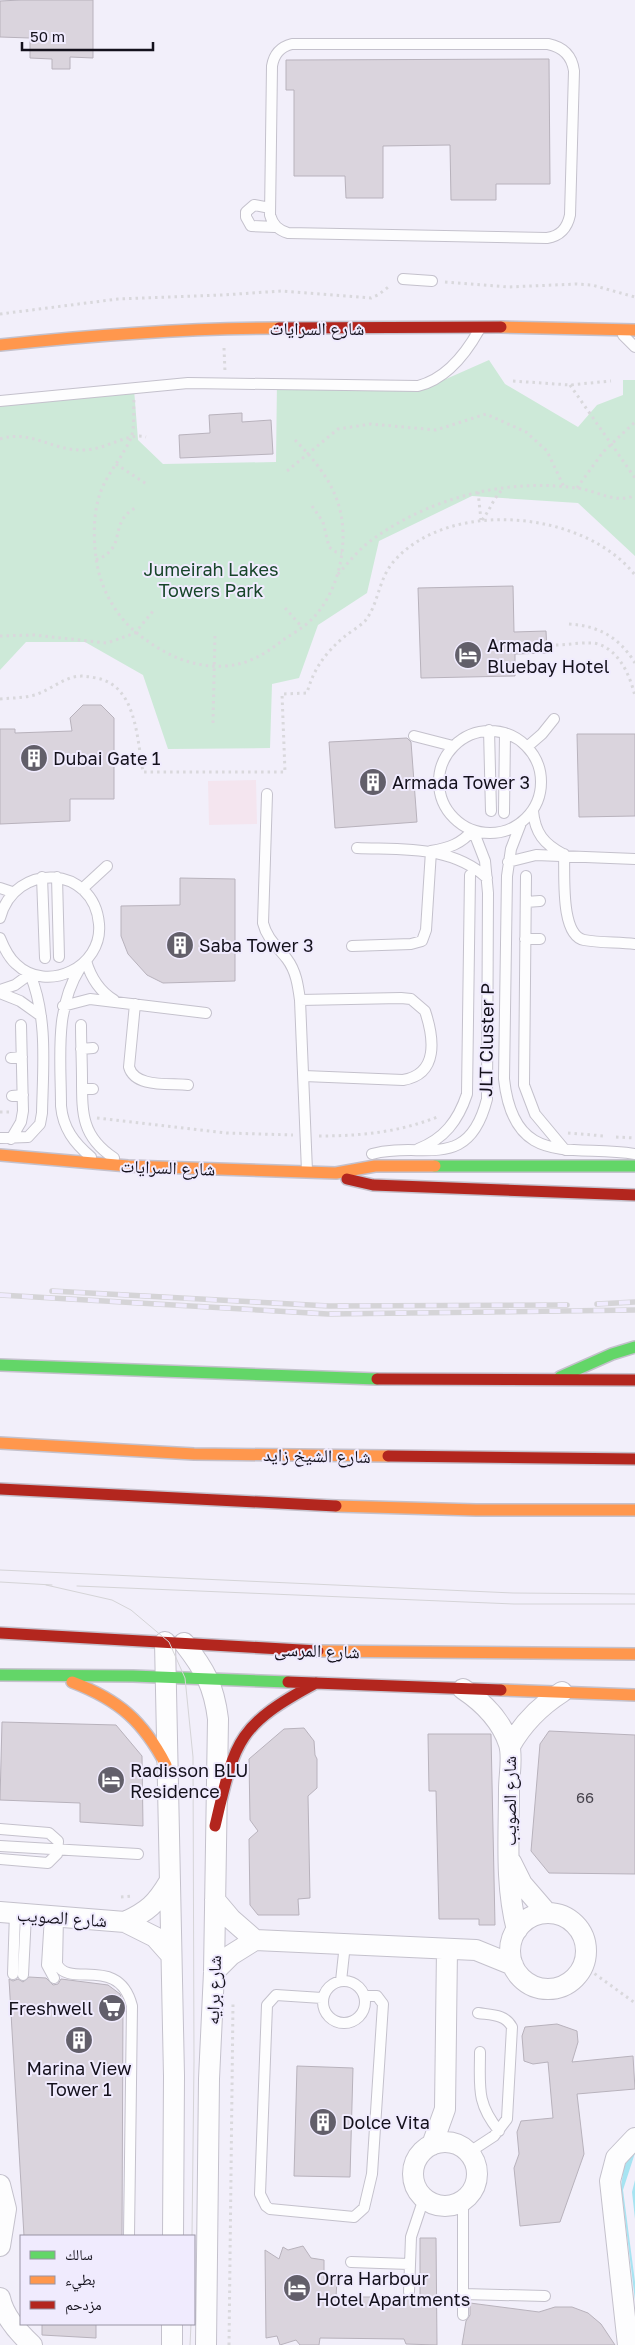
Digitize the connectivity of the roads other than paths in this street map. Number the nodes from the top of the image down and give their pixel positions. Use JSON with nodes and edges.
{"nodes":[{"id":1,"x":270,"y":208,"type":"junction"},
{"id":2,"x":276,"y":227,"type":"junction"},
{"id":3,"x":403,"y":279,"type":"road end"},
{"id":4,"x":432,"y":281,"type":"road end"},
{"id":5,"x":481,"y":327,"type":"junction"},
{"id":6,"x":617,"y":329,"type":"junction"},
{"id":7,"x":635,"y":330,"type":"edge"},
{"id":8,"x":0,"y":345,"type":"edge"},
{"id":9,"x":635,"y":347,"type":"edge"},
{"id":10,"x":0,"y":401,"type":"edge"},
{"id":11,"x":554,"y":719,"type":"dead end"},
{"id":12,"x":490,"y":730,"type":"junction"},
{"id":13,"x":505,"y":733,"type":"junction"},
{"id":14,"x":414,"y":736,"type":"dead end"},
{"id":15,"x":453,"y":746,"type":"junction"},
{"id":16,"x":528,"y":747,"type":"junction"},
{"id":17,"x":267,"y":794,"type":"dead end"},
{"id":18,"x":533,"y":810,"type":"junction"},
{"id":19,"x":491,"y":811,"type":"dead end"},
{"id":20,"x":504,"y":813,"type":"dead end"},
{"id":21,"x":521,"y":823,"type":"junction"},
{"id":22,"x":473,"y":830,"type":"junction"},
{"id":23,"x":358,"y":848,"type":"dead end"},
{"id":24,"x":431,"y":851,"type":"junction"},
{"id":25,"x":564,"y":854,"type":"junction"},
{"id":26,"x":635,"y":859,"type":"edge"},
{"id":27,"x":508,"y":862,"type":"junction"},
{"id":28,"x":107,"y":866,"type":"dead end"},
{"id":29,"x":470,"y":875,"type":"dead end"},
{"id":30,"x":526,"y":876,"type":"dead end"},
{"id":31,"x":42,"y":877,"type":"junction"},
{"id":32,"x":57,"y":877,"type":"junction"},
{"id":33,"x":487,"y":878,"type":"junction"},
{"id":34,"x":0,"y":888,"type":"edge"},
{"id":35,"x":82,"y":889,"type":"junction"},
{"id":36,"x":12,"y":892,"type":"junction"},
{"id":37,"x":540,"y":901,"type":"dead end"},
{"id":38,"x":526,"y":902,"type":"junction"},
{"id":39,"x":0,"y":918,"type":"edge"},
{"id":40,"x":0,"y":938,"type":"edge"},
{"id":41,"x":525,"y":939,"type":"junction"},
{"id":42,"x":540,"y":939,"type":"dead end"},
{"id":43,"x":635,"y":944,"type":"edge"},
{"id":44,"x":352,"y":946,"type":"dead end"},
{"id":45,"x":59,"y":957,"type":"dead end"},
{"id":46,"x":45,"y":958,"type":"dead end"},
{"id":47,"x":83,"y":964,"type":"junction"},
{"id":48,"x":30,"y":974,"type":"junction"},
{"id":49,"x":0,"y":992,"type":"edge"},
{"id":50,"x":300,"y":1000,"type":"junction"},
{"id":51,"x":117,"y":1002,"type":"junction"},
{"id":52,"x":135,"y":1004,"type":"junction"},
{"id":53,"x":63,"y":1006,"type":"junction"},
{"id":54,"x":206,"y":1013,"type":"dead end"},
{"id":55,"x":41,"y":1016,"type":"junction"},
{"id":56,"x":21,"y":1025,"type":"dead end"},
{"id":57,"x":81,"y":1025,"type":"dead end"},
{"id":58,"x":93,"y":1048,"type":"dead end"},
{"id":59,"x":81,"y":1049,"type":"junction"},
{"id":60,"x":304,"y":1076,"type":"junction"},
{"id":61,"x":188,"y":1084,"type":"dead end"},
{"id":62,"x":82,"y":1089,"type":"junction"},
{"id":63,"x":94,"y":1089,"type":"dead end"},
{"id":64,"x":23,"y":1095,"type":"junction"},
{"id":65,"x":12,"y":1096,"type":"dead end"},
{"id":66,"x":0,"y":1138,"type":"edge"},
{"id":67,"x":11,"y":1139,"type":"junction"},
{"id":68,"x":565,"y":1150,"type":"junction"},
{"id":69,"x":412,"y":1152,"type":"junction"},
{"id":70,"x":635,"y":1154,"type":"edge"},
{"id":71,"x":0,"y":1155,"type":"edge"},
{"id":72,"x":105,"y":1164,"type":"junction"},
{"id":73,"x":128,"y":1166,"type":"junction"},
{"id":74,"x":635,"y":1166,"type":"edge"},
{"id":75,"x":307,"y":1172,"type":"junction"},
{"id":76,"x":336,"y":1173,"type":"junction"},
{"id":77,"x":631,"y":1195,"type":"edge"},
{"id":78,"x":635,"y":1348,"type":"edge"},
{"id":79,"x":0,"y":1365,"type":"edge"},
{"id":80,"x":635,"y":1380,"type":"edge"},
{"id":81,"x":550,"y":1382,"type":"junction"},
{"id":82,"x":0,"y":1443,"type":"edge"},
{"id":83,"x":635,"y":1459,"type":"edge"},
{"id":84,"x":0,"y":1489,"type":"edge"},
{"id":85,"x":635,"y":1510,"type":"edge"},
{"id":86,"x":0,"y":1633,"type":"edge"},
{"id":87,"x":303,"y":1651,"type":"junction"},
{"id":88,"x":635,"y":1654,"type":"edge"},
{"id":89,"x":173,"y":1657,"type":"junction"},
{"id":90,"x":236,"y":1658,"type":"dead end"},
{"id":91,"x":111,"y":1664,"type":"dead end"},
{"id":92,"x":226,"y":1667,"type":"dead end"},
{"id":93,"x":0,"y":1675,"type":"edge"},
{"id":94,"x":56,"y":1676,"type":"junction"},
{"id":95,"x":218,"y":1679,"type":"junction"},
{"id":96,"x":316,"y":1683,"type":"junction"},
{"id":97,"x":463,"y":1689,"type":"junction"},
{"id":98,"x":562,"y":1692,"type":"junction"},
{"id":99,"x":635,"y":1695,"type":"edge"},
{"id":100,"x":510,"y":1746,"type":"junction"},
{"id":101,"x":166,"y":1765,"type":"junction"},
{"id":102,"x":215,"y":1826,"type":"junction"},
{"id":103,"x":0,"y":1829,"type":"edge"},
{"id":104,"x":0,"y":1846,"type":"edge"},
{"id":105,"x":57,"y":1849,"type":"junction"},
{"id":106,"x":138,"y":1854,"type":"dead end"},
{"id":107,"x":509,"y":1855,"type":"junction"},
{"id":108,"x":0,"y":1859,"type":"edge"},
{"id":109,"x":169,"y":1882,"type":"junction"},
{"id":110,"x":215,"y":1900,"type":"junction"},
{"id":111,"x":13,"y":1913,"type":"edge"},
{"id":112,"x":547,"y":1913,"type":"junction"},
{"id":113,"x":54,"y":1917,"type":"junction"},
{"id":114,"x":125,"y":1922,"type":"junction"},
{"id":115,"x":515,"y":1934,"type":"junction"},
{"id":116,"x":255,"y":1940,"type":"junction"},
{"id":117,"x":345,"y":1944,"type":"junction"},
{"id":118,"x":446,"y":1949,"type":"junction"},
{"id":119,"x":476,"y":1950,"type":"junction"},
{"id":120,"x":171,"y":1956,"type":"junction"},
{"id":121,"x":513,"y":1965,"type":"junction"},
{"id":122,"x":214,"y":1972,"type":"junction"},
{"id":123,"x":18,"y":1974,"type":"dead end"},
{"id":124,"x":54,"y":1978,"type":"dead end"},
{"id":125,"x":341,"y":1981,"type":"junction"},
{"id":126,"x":364,"y":1996,"type":"junction"},
{"id":127,"x":322,"y":1998,"type":"junction"},
{"id":128,"x":478,"y":2013,"type":"dead end"},
{"id":129,"x":480,"y":2052,"type":"dead end"},
{"id":130,"x":445,"y":2109,"type":"junction"},
{"id":131,"x":500,"y":2131,"type":"junction"},
{"id":132,"x":635,"y":2138,"type":"edge"},
{"id":133,"x":432,"y":2145,"type":"junction"},
{"id":134,"x":464,"y":2150,"type":"junction"},
{"id":135,"x":0,"y":2185,"type":"edge"},
{"id":136,"x":424,"y":2198,"type":"junction"},
{"id":137,"x":463,"y":2200,"type":"junction"},
{"id":138,"x":130,"y":2235,"type":"edge"},
{"id":139,"x":172,"y":2235,"type":"edge"},
{"id":140,"x":0,"y":2246,"type":"edge"},
{"id":141,"x":351,"y":2262,"type":"dead end"},
{"id":142,"x":409,"y":2264,"type":"junction"},
{"id":143,"x":409,"y":2292,"type":"dead end"},
{"id":144,"x":463,"y":2294,"type":"junction"},
{"id":145,"x":545,"y":2296,"type":"dead end"},
{"id":146,"x":0,"y":2298,"type":"edge"},
{"id":147,"x":462,"y":2316,"type":"dead end"},
{"id":148,"x":172,"y":2325,"type":"edge"},
{"id":149,"x":32,"y":2345,"type":"edge"},
{"id":150,"x":172,"y":2345,"type":"edge"},
{"id":151,"x":206,"y":2345,"type":"edge"},
{"id":152,"x":628,"y":2345,"type":"edge"}],
"edges":[{"from":1,"to":2,"type":"lane"},
{"from":1,"to":2,"type":"lane"},
{"from":1,"to":2,"type":"lane"},
{"from":3,"to":4,"type":"lane"},
{"from":5,"to":6,"type":"main road","name":"شارع السرايات"},
{"from":5,"to":8,"type":"main road","name":"شارع السرايات"},
{"from":5,"to":10,"type":"lane"},
{"from":6,"to":7,"type":"main road","name":"شارع السرايات"},
{"from":6,"to":9,"type":"lane"},
{"from":11,"to":16,"type":"lane"},
{"from":12,"to":13,"type":"lane"},
{"from":12,"to":15,"type":"lane"},
{"from":12,"to":19,"type":"lane"},
{"from":13,"to":16,"type":"lane"},
{"from":13,"to":20,"type":"lane"},
{"from":14,"to":15,"type":"lane"},
{"from":15,"to":22,"type":"lane","name":"JLT Cluster P"},
{"from":16,"to":18,"type":"lane","name":"JLT Cluster P"},
{"from":17,"to":50,"type":"lane"},
{"from":18,"to":21,"type":"lane","name":"JLT Cluster P"},
{"from":18,"to":25,"type":"lane"},
{"from":21,"to":22,"type":"lane","name":"JLT Cluster P"},
{"from":21,"to":27,"type":"lane","name":"JLT Cluster P"},
{"from":22,"to":24,"type":"lane"},
{"from":22,"to":33,"type":"lane","name":"JLT Cluster P"},
{"from":23,"to":24,"type":"lane"},
{"from":24,"to":33,"type":"lane"},
{"from":24,"to":44,"type":"lane"},
{"from":25,"to":26,"type":"lane"},
{"from":25,"to":27,"type":"lane"},
{"from":25,"to":43,"type":"lane"},
{"from":27,"to":68,"type":"lane","name":"JLT Cluster P"},
{"from":28,"to":35,"type":"lane"},
{"from":29,"to":69,"type":"lane"},
{"from":30,"to":38,"type":"lane"},
{"from":31,"to":32,"type":"lane"},
{"from":31,"to":36,"type":"lane"},
{"from":31,"to":46,"type":"lane"},
{"from":32,"to":35,"type":"lane"},
{"from":32,"to":45,"type":"lane"},
{"from":33,"to":69,"type":"lane","name":"JLT Cluster P"},
{"from":34,"to":36,"type":"lane"},
{"from":35,"to":47,"type":"lane"},
{"from":36,"to":39,"type":"lane"},
{"from":37,"to":38,"type":"lane"},
{"from":38,"to":41,"type":"lane"},
{"from":40,"to":48,"type":"lane"},
{"from":41,"to":42,"type":"lane"},
{"from":41,"to":68,"type":"lane"},
{"from":47,"to":48,"type":"lane"},
{"from":47,"to":51,"type":"lane"},
{"from":47,"to":53,"type":"lane"},
{"from":48,"to":49,"type":"lane"},
{"from":48,"to":55,"type":"lane"},
{"from":49,"to":55,"type":"lane"},
{"from":50,"to":60,"type":"lane"},
{"from":50,"to":60,"type":"lane"},
{"from":51,"to":52,"type":"lane"},
{"from":51,"to":53,"type":"lane"},
{"from":52,"to":54,"type":"lane"},
{"from":52,"to":61,"type":"lane"},
{"from":53,"to":72,"type":"lane"},
{"from":55,"to":67,"type":"lane"},
{"from":56,"to":64,"type":"lane"},
{"from":57,"to":59,"type":"lane"},
{"from":58,"to":59,"type":"lane"},
{"from":59,"to":62,"type":"lane"},
{"from":60,"to":75,"type":"lane"},
{"from":62,"to":63,"type":"lane"},
{"from":62,"to":73,"type":"lane"},
{"from":64,"to":65,"type":"lane"},
{"from":64,"to":67,"type":"lane"},
{"from":66,"to":67,"type":"lane"},
{"from":68,"to":70,"type":"lane","name":"JLT Cluster P"},
{"from":69,"to":76,"type":"lane","name":"JLT Cluster P"},
{"from":71,"to":72,"type":"main road","name":"شارع السرايات"},
{"from":72,"to":73,"type":"main road","name":"شارع السرايات"},
{"from":73,"to":75,"type":"main road","name":"شارع السرايات"},
{"from":74,"to":76,"type":"main road","name":"شارع السرايات"},
{"from":75,"to":76,"type":"main road","name":"شارع السرايات"},
{"from":76,"to":77,"type":"main road","name":"شارع السرايات"},
{"from":78,"to":81,"type":"main road"},
{"from":79,"to":81,"type":"main road"},
{"from":80,"to":81,"type":"main road"},
{"from":82,"to":83,"type":"main road","name":"شارع الشيخ زايد"},
{"from":84,"to":85,"type":"main road"},
{"from":86,"to":89,"type":"main road","name":"شارع المرسى"},
{"from":87,"to":88,"type":"main road","name":"شارع المرسى"},
{"from":87,"to":89,"type":"main road","name":"شارع المرسى"},
{"from":87,"to":90,"type":"main road"},
{"from":89,"to":91,"type":"main road"},
{"from":89,"to":94,"type":"main road","name":"شارع المرسى"},
{"from":89,"to":95,"type":"street","name":"شارع برايه"},
{"from":89,"to":95,"type":"main road","name":"شارع المرسى"},
{"from":89,"to":101,"type":"street"},
{"from":92,"to":95,"type":"main road"},
{"from":93,"to":94,"type":"main road","name":"شارع المرسى"},
{"from":94,"to":101,"type":"main road"},
{"from":95,"to":96,"type":"main road","name":"شارع المرسى"},
{"from":95,"to":102,"type":"street","name":"شارع برايه"},
{"from":96,"to":97,"type":"main road","name":"شارع المرسى"},
{"from":96,"to":102,"type":"main road"},
{"from":97,"to":98,"type":"main road","name":"شارع المرسى"},
{"from":97,"to":100,"type":"street","name":"شارع الصويب"},
{"from":98,"to":99,"type":"main road","name":"شارع المرسى"},
{"from":98,"to":100,"type":"street","name":"شارع الصويب"},
{"from":100,"to":107,"type":"street","name":"شارع الصويب"},
{"from":101,"to":109,"type":"street"},
{"from":102,"to":110,"type":"street","name":"شارع برايه"},
{"from":103,"to":105,"type":"lane"},
{"from":104,"to":105,"type":"lane"},
{"from":105,"to":106,"type":"lane"},
{"from":105,"to":108,"type":"lane"},
{"from":107,"to":112,"type":"street"},
{"from":107,"to":115,"type":"street","name":"شارع الصويب"},
{"from":109,"to":114,"type":"street","name":"شارع الصويب"},
{"from":109,"to":120,"type":"street"},
{"from":110,"to":116,"type":"street"},
{"from":110,"to":122,"type":"street","name":"شارع برايه"},
{"from":111,"to":113,"type":"street","name":"شارع الصويب"},
{"from":111,"to":123,"type":"lane"},
{"from":112,"to":115,"type":"street"},
{"from":112,"to":121,"type":"street"},
{"from":113,"to":114,"type":"street","name":"شارع الصويب"},
{"from":113,"to":124,"type":"lane"},
{"from":113,"to":138,"type":"lane"},
{"from":114,"to":120,"type":"street","name":"شارع الصويب"},
{"from":115,"to":119,"type":"street"},
{"from":115,"to":121,"type":"street"},
{"from":116,"to":117,"type":"street"},
{"from":116,"to":122,"type":"street"},
{"from":117,"to":118,"type":"street"},
{"from":117,"to":125,"type":"lane"},
{"from":118,"to":119,"type":"street"},
{"from":118,"to":130,"type":"street"},
{"from":119,"to":121,"type":"street"},
{"from":120,"to":139,"type":"street"},
{"from":122,"to":151,"type":"street","name":"شارع برايه"},
{"from":125,"to":126,"type":"lane"},
{"from":125,"to":127,"type":"lane"},
{"from":126,"to":127,"type":"lane"},
{"from":126,"to":127,"type":"lane"},
{"from":128,"to":131,"type":"lane"},
{"from":129,"to":131,"type":"lane"},
{"from":130,"to":133,"type":"street"},
{"from":130,"to":134,"type":"street"},
{"from":131,"to":134,"type":"lane"},
{"from":132,"to":152,"type":"street"},
{"from":133,"to":134,"type":"street"},
{"from":133,"to":136,"type":"street"},
{"from":134,"to":137,"type":"street"},
{"from":135,"to":140,"type":"street"},
{"from":136,"to":137,"type":"street"},
{"from":136,"to":142,"type":"lane"},
{"from":137,"to":144,"type":"lane"},
{"from":141,"to":142,"type":"lane"},
{"from":142,"to":143,"type":"lane"},
{"from":144,"to":145,"type":"lane"},
{"from":144,"to":147,"type":"lane"},
{"from":146,"to":149,"type":"street"},
{"from":148,"to":150,"type":"street"}]}
